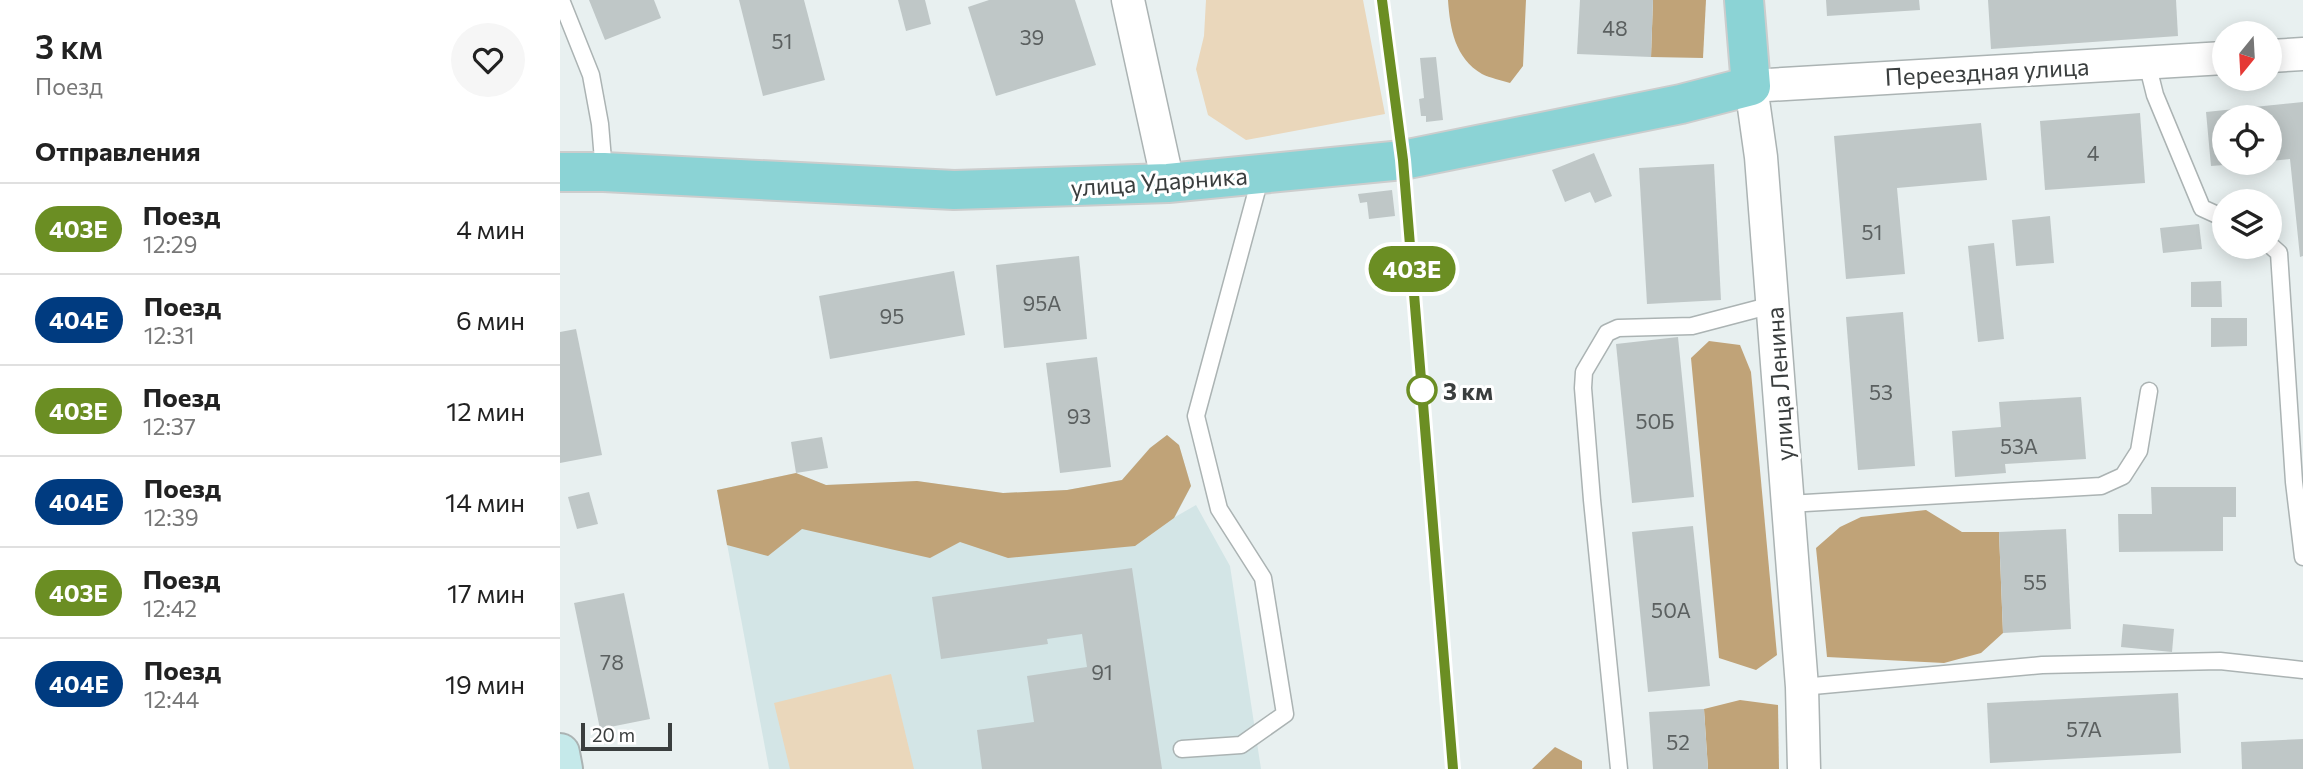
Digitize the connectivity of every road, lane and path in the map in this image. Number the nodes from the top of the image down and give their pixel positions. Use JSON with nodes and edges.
{"nodes":[{"id":1,"x":561,"y":0,"type":"edge"},
{"id":2,"x":1128,"y":0,"type":"edge"},
{"id":3,"x":1744,"y":0,"type":"edge"},
{"id":4,"x":2303,"y":54,"type":"edge"},
{"id":5,"x":2282,"y":55,"type":"edge"},
{"id":6,"x":2212,"y":59,"type":"edge"},
{"id":7,"x":2147,"y":63,"type":"junction"},
{"id":8,"x":1751,"y":86,"type":"junction"},
{"id":9,"x":560,"y":172,"type":"edge"},
{"id":10,"x":604,"y":172,"type":"junction"},
{"id":11,"x":1261,"y":175,"type":"junction"},
{"id":12,"x":1168,"y":183,"type":"junction"},
{"id":13,"x":2212,"y":213,"type":"edge"},
{"id":14,"x":2279,"y":259,"type":"edge"},
{"id":15,"x":1772,"y":305,"type":"junction"},
{"id":16,"x":2149,"y":391,"type":"dead end"},
{"id":17,"x":1788,"y":504,"type":"junction"},
{"id":18,"x":2303,"y":557,"type":"edge"},
{"id":19,"x":2303,"y":670,"type":"edge"},
{"id":20,"x":1802,"y":687,"type":"junction"},
{"id":21,"x":1182,"y":749,"type":"dead end"},
{"id":22,"x":560,"y":753,"type":"edge"},
{"id":23,"x":563,"y":769,"type":"edge"},
{"id":24,"x":1619,"y":769,"type":"edge"},
{"id":25,"x":1804,"y":769,"type":"edge"}],
"edges":[{"from":1,"to":10,"type":"lane"},
{"from":2,"to":12,"type":"street"},
{"from":3,"to":8,"type":"main road","name":"улица Ленина"},
{"from":4,"to":5,"type":"street"},
{"from":6,"to":7,"type":"street","name":"Переездная улица"},
{"from":7,"to":8,"type":"street","name":"Переездная улица"},
{"from":7,"to":13,"type":"lane"},
{"from":8,"to":11,"type":"main road","name":"улица Ударника"},
{"from":8,"to":15,"type":"street","name":"улица Ленина"},
{"from":9,"to":10,"type":"main road","name":"улица Ударника"},
{"from":10,"to":12,"type":"main road","name":"улица Ударника"},
{"from":11,"to":12,"type":"main road","name":"улица Ударника"},
{"from":11,"to":21,"type":"lane"},
{"from":14,"to":18,"type":"lane"},
{"from":15,"to":17,"type":"street","name":"улица Ленина"},
{"from":15,"to":24,"type":"lane"},
{"from":16,"to":17,"type":"lane"},
{"from":17,"to":20,"type":"street","name":"улица Ленина"},
{"from":19,"to":20,"type":"lane"},
{"from":20,"to":25,"type":"street","name":"улица Ленина"},
{"from":22,"to":23,"type":"street"}]}
